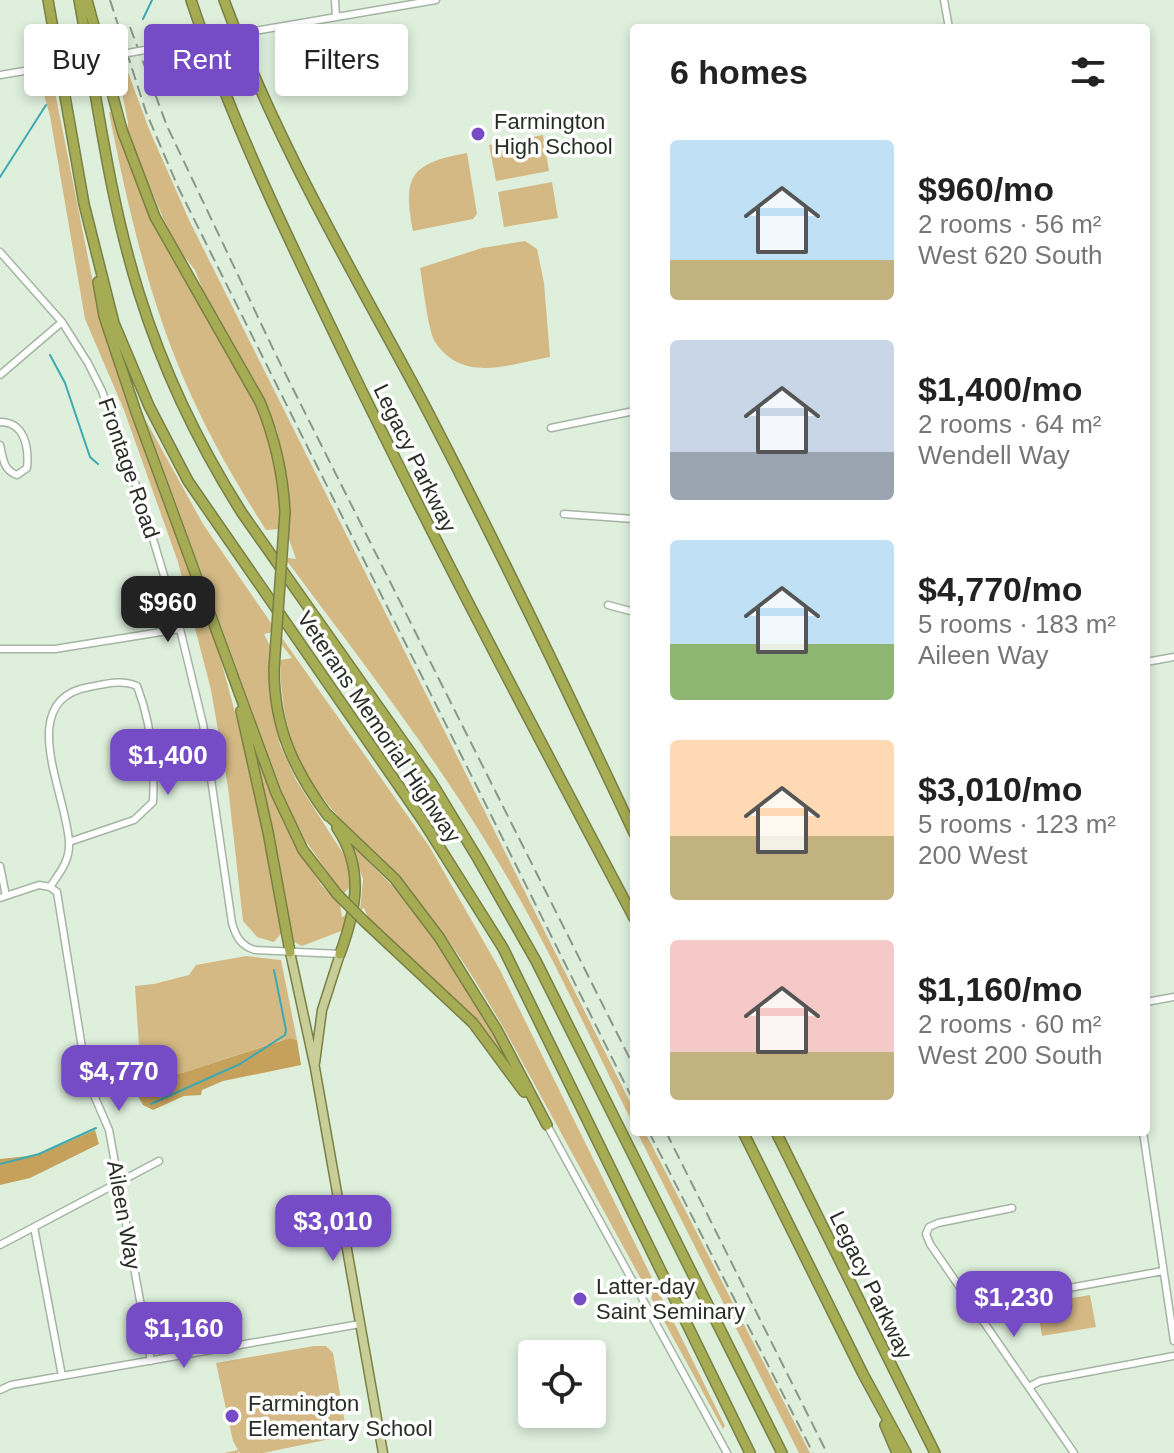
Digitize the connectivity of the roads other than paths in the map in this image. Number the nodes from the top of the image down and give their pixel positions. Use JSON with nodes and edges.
{"nodes":[{"id":1,"x":48,"y":0,"type":"edge"},
{"id":2,"x":79,"y":0,"type":"edge"},
{"id":3,"x":87,"y":0,"type":"edge"},
{"id":4,"x":191,"y":0,"type":"edge"},
{"id":5,"x":224,"y":0,"type":"edge"},
{"id":6,"x":335,"y":0,"type":"edge"},
{"id":7,"x":436,"y":0,"type":"edge"},
{"id":8,"x":944,"y":0,"type":"edge"},
{"id":9,"x":336,"y":17,"type":"junction"},
{"id":10,"x":948,"y":24,"type":"edge"},
{"id":11,"x":0,"y":75,"type":"edge"},
{"id":12,"x":84,"y":204,"type":"junction"},
{"id":13,"x":0,"y":252,"type":"edge"},
{"id":14,"x":62,"y":322,"type":"junction"},
{"id":15,"x":0,"y":375,"type":"edge"},
{"id":16,"x":630,"y":412,"type":"edge"},
{"id":17,"x":0,"y":422,"type":"edge"},
{"id":18,"x":551,"y":428,"type":"dead end"},
{"id":19,"x":0,"y":445,"type":"edge"},
{"id":20,"x":564,"y":514,"type":"dead end"},
{"id":21,"x":630,"y":519,"type":"edge"},
{"id":22,"x":608,"y":605,"type":"dead end"},
{"id":23,"x":630,"y":611,"type":"edge"},
{"id":24,"x":180,"y":629,"type":"junction"},
{"id":25,"x":0,"y":649,"type":"edge"},
{"id":26,"x":1174,"y":657,"type":"edge"},
{"id":27,"x":1150,"y":661,"type":"edge"},
{"id":28,"x":232,"y":673,"type":"junction"},
{"id":29,"x":205,"y":739,"type":"junction"},
{"id":30,"x":152,"y":747,"type":"junction"},
{"id":31,"x":327,"y":814,"type":"junction"},
{"id":32,"x":630,"y":825,"type":"edge"},
{"id":33,"x":69,"y":842,"type":"junction"},
{"id":34,"x":0,"y":866,"type":"edge"},
{"id":35,"x":50,"y":887,"type":"junction"},
{"id":36,"x":3,"y":897,"type":"edge"},
{"id":37,"x":630,"y":910,"type":"edge"},
{"id":38,"x":290,"y":952,"type":"junction"},
{"id":39,"x":340,"y":954,"type":"junction"},
{"id":40,"x":1174,"y":997,"type":"edge"},
{"id":41,"x":1150,"y":1001,"type":"edge"},
{"id":42,"x":315,"y":1068,"type":"junction"},
{"id":43,"x":547,"y":1125,"type":"junction"},
{"id":44,"x":745,"y":1136,"type":"edge"},
{"id":45,"x":778,"y":1136,"type":"edge"},
{"id":46,"x":1144,"y":1136,"type":"edge"},
{"id":47,"x":159,"y":1161,"type":"dead end"},
{"id":48,"x":118,"y":1181,"type":"junction"},
{"id":49,"x":1012,"y":1208,"type":"dead end"},
{"id":50,"x":34,"y":1227,"type":"junction"},
{"id":51,"x":0,"y":1245,"type":"edge"},
{"id":52,"x":1163,"y":1271,"type":"junction"},
{"id":53,"x":979,"y":1315,"type":"junction"},
{"id":54,"x":360,"y":1324,"type":"junction"},
{"id":55,"x":1174,"y":1341,"type":"edge"},
{"id":56,"x":1174,"y":1356,"type":"edge"},
{"id":57,"x":151,"y":1361,"type":"junction"},
{"id":58,"x":863,"y":1374,"type":"junction"},
{"id":59,"x":62,"y":1376,"type":"junction"},
{"id":60,"x":1029,"y":1387,"type":"junction"},
{"id":61,"x":0,"y":1390,"type":"edge"},
{"id":62,"x":383,"y":1453,"type":"edge"},
{"id":63,"x":727,"y":1453,"type":"edge"},
{"id":64,"x":750,"y":1453,"type":"edge"},
{"id":65,"x":782,"y":1453,"type":"edge"},
{"id":66,"x":897,"y":1453,"type":"edge"},
{"id":67,"x":906,"y":1453,"type":"edge"},
{"id":68,"x":935,"y":1453,"type":"edge"},
{"id":69,"x":1074,"y":1453,"type":"edge"}],
"edges":[{"from":1,"to":12,"type":"highway","name":"Veterans Memorial Highway"},
{"from":2,"to":65,"type":"highway","name":"Veterans Memorial Highway"},
{"from":3,"to":31,"type":"highway","bridge":true},
{"from":4,"to":37,"type":"highway","name":"Legacy Parkway"},
{"from":5,"to":32,"type":"highway","name":"Legacy Parkway"},
{"from":6,"to":9,"type":"street"},
{"from":7,"to":9,"type":"street"},
{"from":8,"to":10,"type":"street"},
{"from":9,"to":11,"type":"street","bridge":true},
{"from":12,"to":28,"type":"highway"},
{"from":12,"to":64,"type":"highway","name":"Veterans Memorial Highway"},
{"from":13,"to":14,"type":"street","name":"Frontage Road"},
{"from":14,"to":15,"type":"street"},
{"from":14,"to":24,"type":"street","name":"Frontage Road"},
{"from":16,"to":18,"type":"street"},
{"from":17,"to":19,"type":"street"},
{"from":20,"to":21,"type":"street"},
{"from":22,"to":23,"type":"street"},
{"from":24,"to":25,"type":"street"},
{"from":24,"to":29,"type":"street","name":"Frontage Road"},
{"from":26,"to":27,"type":"street"},
{"from":28,"to":38,"type":"highway"},
{"from":28,"to":43,"type":"highway","bridge":true},
{"from":29,"to":30,"type":"street"},
{"from":29,"to":38,"type":"street","name":"Frontage Road"},
{"from":30,"to":33,"type":"street"},
{"from":30,"to":33,"type":"street"},
{"from":31,"to":39,"type":"highway"},
{"from":31,"to":43,"type":"highway"},
{"from":33,"to":35,"type":"street"},
{"from":34,"to":36,"type":"street"},
{"from":35,"to":36,"type":"street"},
{"from":35,"to":48,"type":"street","name":"Aileen Way"},
{"from":38,"to":39,"type":"street","name":"Frontage Road"},
{"from":38,"to":42,"type":"main road"},
{"from":39,"to":42,"type":"main road"},
{"from":40,"to":41,"type":"street"},
{"from":42,"to":54,"type":"main road"},
{"from":43,"to":63,"type":"street"},
{"from":44,"to":58,"type":"highway","name":"Legacy Parkway"},
{"from":45,"to":68,"type":"highway","name":"Legacy Parkway"},
{"from":46,"to":52,"type":"street"},
{"from":47,"to":48,"type":"street"},
{"from":48,"to":50,"type":"street"},
{"from":48,"to":57,"type":"street","name":"Aileen Way"},
{"from":49,"to":53,"type":"street"},
{"from":50,"to":51,"type":"street"},
{"from":50,"to":59,"type":"street"},
{"from":52,"to":53,"type":"street"},
{"from":52,"to":55,"type":"street"},
{"from":53,"to":60,"type":"street"},
{"from":54,"to":57,"type":"street"},
{"from":54,"to":62,"type":"main road"},
{"from":56,"to":60,"type":"street"},
{"from":57,"to":59,"type":"street"},
{"from":58,"to":66,"type":"highway"},
{"from":58,"to":67,"type":"highway"},
{"from":59,"to":61,"type":"street"},
{"from":60,"to":69,"type":"street"}]}
